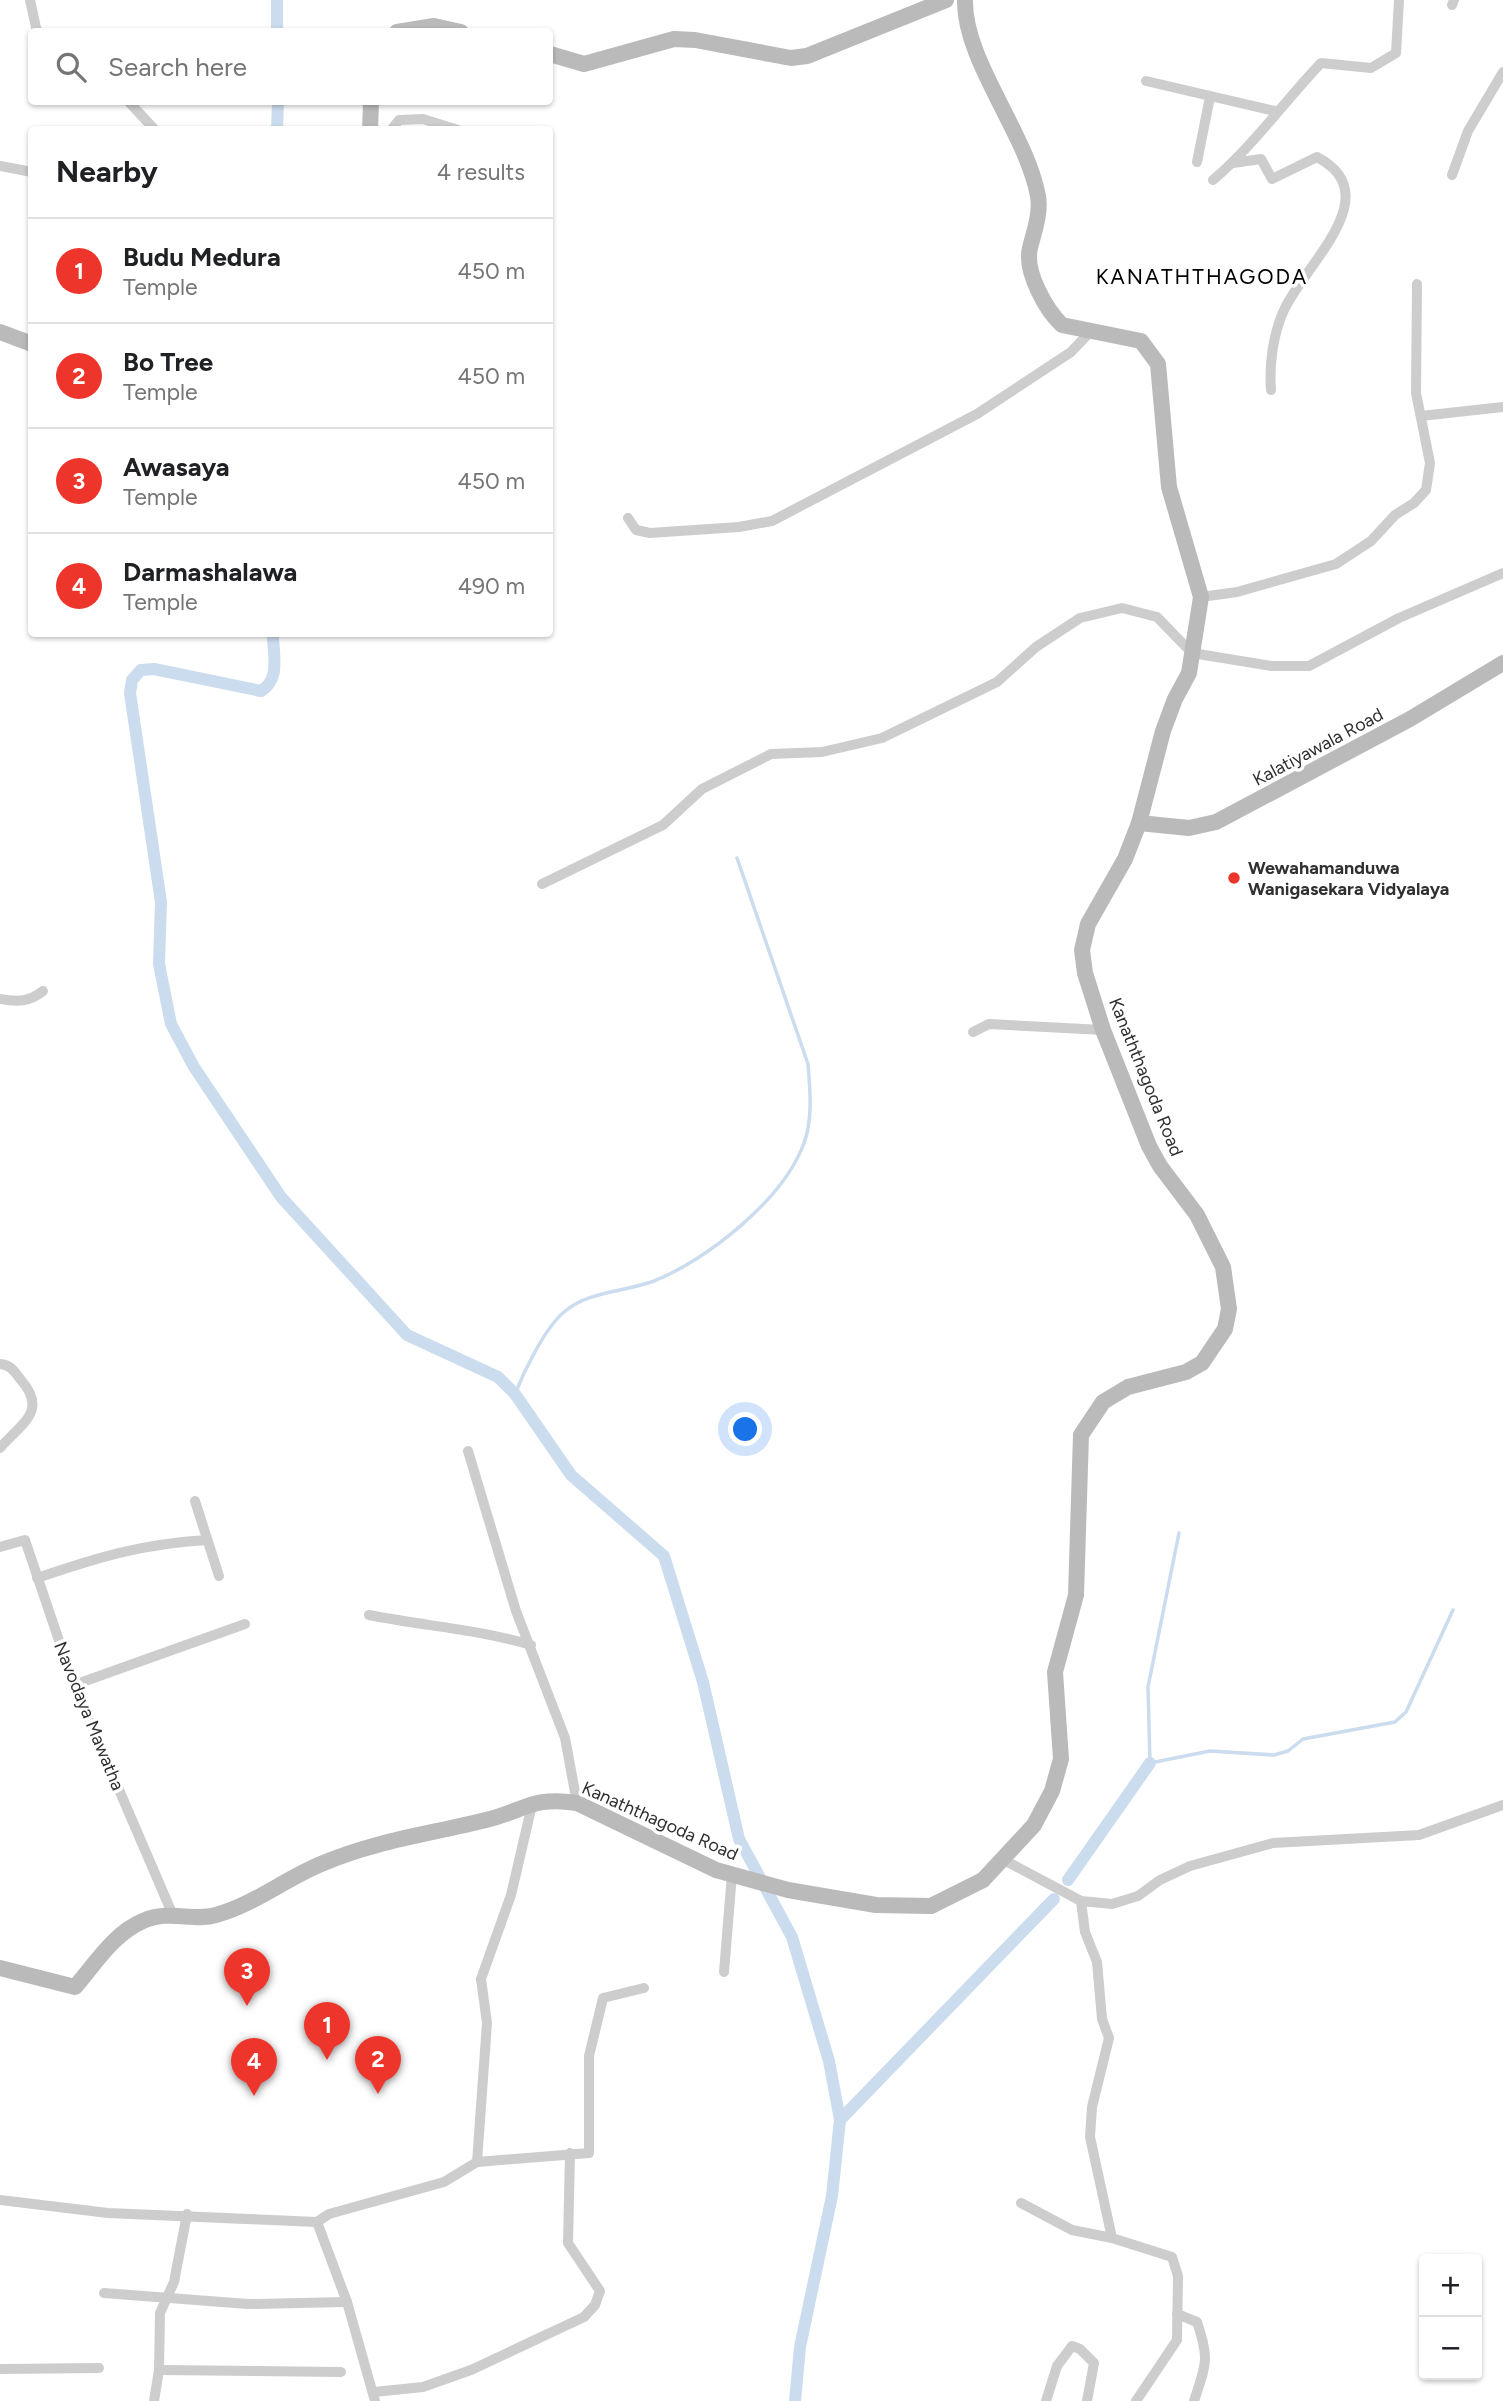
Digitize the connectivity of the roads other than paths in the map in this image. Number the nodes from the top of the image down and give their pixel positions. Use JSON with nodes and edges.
{"nodes":[{"id":1,"x":30,"y":0,"type":"edge"},
{"id":2,"x":946,"y":0,"type":"edge"},
{"id":3,"x":965,"y":0,"type":"edge"},
{"id":4,"x":1399,"y":0,"type":"edge"},
{"id":5,"x":36,"y":28,"type":"edge"},
{"id":6,"x":422,"y":28,"type":"edge"},
{"id":7,"x":443,"y":28,"type":"edge"},
{"id":8,"x":553,"y":55,"type":"edge"},
{"id":9,"x":1503,"y":72,"type":"edge"},
{"id":10,"x":1146,"y":81,"type":"dead end"},
{"id":11,"x":1210,"y":97,"type":"junction"},
{"id":12,"x":131,"y":105,"type":"edge"},
{"id":13,"x":371,"y":105,"type":"edge"},
{"id":14,"x":1275,"y":111,"type":"junction"},
{"id":15,"x":151,"y":126,"type":"edge"},
{"id":16,"x":370,"y":126,"type":"edge"},
{"id":17,"x":394,"y":126,"type":"edge"},
{"id":18,"x":445,"y":126,"type":"edge"},
{"id":19,"x":1197,"y":162,"type":"dead end"},
{"id":20,"x":1233,"y":163,"type":"junction"},
{"id":21,"x":0,"y":166,"type":"edge"},
{"id":22,"x":28,"y":171,"type":"edge"},
{"id":23,"x":1452,"y":175,"type":"dead end"},
{"id":24,"x":1213,"y":180,"type":"dead end"},
{"id":25,"x":1417,"y":284,"type":"dead end"},
{"id":26,"x":1091,"y":331,"type":"junction"},
{"id":27,"x":0,"y":332,"type":"edge"},
{"id":28,"x":28,"y":342,"type":"edge"},
{"id":29,"x":1271,"y":390,"type":"dead end"},
{"id":30,"x":1503,"y":407,"type":"edge"},
{"id":31,"x":1421,"y":416,"type":"junction"},
{"id":32,"x":628,"y":518,"type":"dead end"},
{"id":33,"x":1503,"y":573,"type":"edge"},
{"id":34,"x":1201,"y":597,"type":"junction"},
{"id":35,"x":1192,"y":653,"type":"junction"},
{"id":36,"x":1503,"y":663,"type":"edge"},
{"id":37,"x":1139,"y":823,"type":"junction"},
{"id":38,"x":542,"y":884,"type":"dead end"},
{"id":39,"x":43,"y":991,"type":"dead end"},
{"id":40,"x":0,"y":999,"type":"edge"},
{"id":41,"x":1103,"y":1030,"type":"junction"},
{"id":42,"x":973,"y":1032,"type":"dead end"},
{"id":43,"x":0,"y":1364,"type":"edge"},
{"id":44,"x":0,"y":1448,"type":"edge"},
{"id":45,"x":468,"y":1451,"type":"dead end"},
{"id":46,"x":195,"y":1502,"type":"dead end"},
{"id":47,"x":207,"y":1540,"type":"junction"},
{"id":48,"x":0,"y":1547,"type":"edge"},
{"id":49,"x":219,"y":1576,"type":"dead end"},
{"id":50,"x":37,"y":1578,"type":"junction"},
{"id":51,"x":369,"y":1615,"type":"dead end"},
{"id":52,"x":245,"y":1624,"type":"dead end"},
{"id":53,"x":531,"y":1645,"type":"junction"},
{"id":54,"x":74,"y":1685,"type":"junction"},
{"id":55,"x":577,"y":1803,"type":"junction"},
{"id":56,"x":533,"y":1805,"type":"junction"},
{"id":57,"x":1503,"y":1805,"type":"edge"},
{"id":58,"x":1002,"y":1859,"type":"junction"},
{"id":59,"x":732,"y":1874,"type":"junction"},
{"id":60,"x":1081,"y":1901,"type":"junction"},
{"id":61,"x":172,"y":1913,"type":"junction"},
{"id":62,"x":0,"y":1968,"type":"edge"},
{"id":63,"x":724,"y":1972,"type":"dead end"},
{"id":64,"x":644,"y":1988,"type":"dead end"},
{"id":65,"x":570,"y":2154,"type":"junction"},
{"id":66,"x":477,"y":2162,"type":"junction"},
{"id":67,"x":0,"y":2200,"type":"edge"},
{"id":68,"x":1021,"y":2203,"type":"dead end"},
{"id":69,"x":187,"y":2214,"type":"junction"},
{"id":70,"x":317,"y":2222,"type":"junction"},
{"id":71,"x":1112,"y":2238,"type":"junction"},
{"id":72,"x":104,"y":2292,"type":"dead end"},
{"id":73,"x":169,"y":2299,"type":"junction"},
{"id":74,"x":346,"y":2302,"type":"junction"},
{"id":75,"x":1177,"y":2314,"type":"junction"},
{"id":76,"x":99,"y":2368,"type":"dead end"},
{"id":77,"x":0,"y":2369,"type":"edge"},
{"id":78,"x":159,"y":2370,"type":"junction"},
{"id":79,"x":341,"y":2372,"type":"dead end"},
{"id":80,"x":374,"y":2397,"type":"edge"},
{"id":81,"x":154,"y":2401,"type":"edge"},
{"id":82,"x":1046,"y":2401,"type":"edge"},
{"id":83,"x":1087,"y":2401,"type":"edge"},
{"id":84,"x":1136,"y":2401,"type":"edge"},
{"id":85,"x":1194,"y":2401,"type":"edge"}],
"edges":[{"from":1,"to":5,"type":"street"},
{"from":2,"to":8,"type":"street"},
{"from":3,"to":26,"type":"street","name":"Kanaththagoda Road"},
{"from":4,"to":14,"type":"street"},
{"from":6,"to":7,"type":"street"},
{"from":9,"to":23,"type":"street"},
{"from":10,"to":11,"type":"street"},
{"from":11,"to":14,"type":"street"},
{"from":11,"to":19,"type":"street"},
{"from":12,"to":15,"type":"street"},
{"from":13,"to":16,"type":"street"},
{"from":14,"to":20,"type":"street"},
{"from":17,"to":18,"type":"street"},
{"from":20,"to":24,"type":"street"},
{"from":20,"to":29,"type":"street"},
{"from":21,"to":22,"type":"street"},
{"from":25,"to":31,"type":"street"},
{"from":26,"to":32,"type":"street"},
{"from":26,"to":34,"type":"street","name":"Kanaththagoda Road"},
{"from":27,"to":28,"type":"street"},
{"from":30,"to":31,"type":"street"},
{"from":31,"to":34,"type":"street"},
{"from":33,"to":35,"type":"street"},
{"from":34,"to":35,"type":"street","name":"Kanaththagoda Road"},
{"from":35,"to":37,"type":"street","name":"Kanaththagoda Road"},
{"from":35,"to":38,"type":"street"},
{"from":36,"to":37,"type":"street","name":"Kalatiyawala Road"},
{"from":37,"to":41,"type":"street","name":"Kanaththagoda Road"},
{"from":39,"to":40,"type":"street"},
{"from":41,"to":42,"type":"street"},
{"from":41,"to":58,"type":"street","name":"Kanaththagoda Road"},
{"from":43,"to":44,"type":"street"},
{"from":45,"to":53,"type":"street"},
{"from":46,"to":47,"type":"street"},
{"from":47,"to":49,"type":"street"},
{"from":47,"to":50,"type":"street"},
{"from":48,"to":50,"type":"street","name":"Navodaya Mawatha"},
{"from":50,"to":54,"type":"street","name":"Navodaya Mawatha"},
{"from":51,"to":53,"type":"street"},
{"from":52,"to":54,"type":"street"},
{"from":53,"to":55,"type":"street"},
{"from":54,"to":61,"type":"street","name":"Navodaya Mawatha"},
{"from":55,"to":56,"type":"street","name":"Kanaththagoda Road"},
{"from":55,"to":59,"type":"street","name":"Kanaththagoda Road"},
{"from":56,"to":61,"type":"street","name":"Kanaththagoda Road"},
{"from":56,"to":66,"type":"street"},
{"from":57,"to":60,"type":"street"},
{"from":58,"to":59,"type":"street","name":"Kanaththagoda Road"},
{"from":58,"to":60,"type":"street"},
{"from":59,"to":63,"type":"street"},
{"from":60,"to":71,"type":"street"},
{"from":61,"to":62,"type":"street"},
{"from":64,"to":65,"type":"street"},
{"from":65,"to":66,"type":"street"},
{"from":65,"to":80,"type":"street"},
{"from":66,"to":70,"type":"street"},
{"from":67,"to":69,"type":"street"},
{"from":68,"to":71,"type":"street"},
{"from":69,"to":70,"type":"street"},
{"from":69,"to":73,"type":"street"},
{"from":70,"to":74,"type":"street"},
{"from":71,"to":75,"type":"street"},
{"from":72,"to":73,"type":"street"},
{"from":73,"to":74,"type":"street"},
{"from":73,"to":78,"type":"street"},
{"from":74,"to":80,"type":"street"},
{"from":75,"to":84,"type":"street"},
{"from":75,"to":85,"type":"street"},
{"from":76,"to":77,"type":"street"},
{"from":78,"to":79,"type":"street"},
{"from":78,"to":81,"type":"street"},
{"from":82,"to":83,"type":"street"}]}
